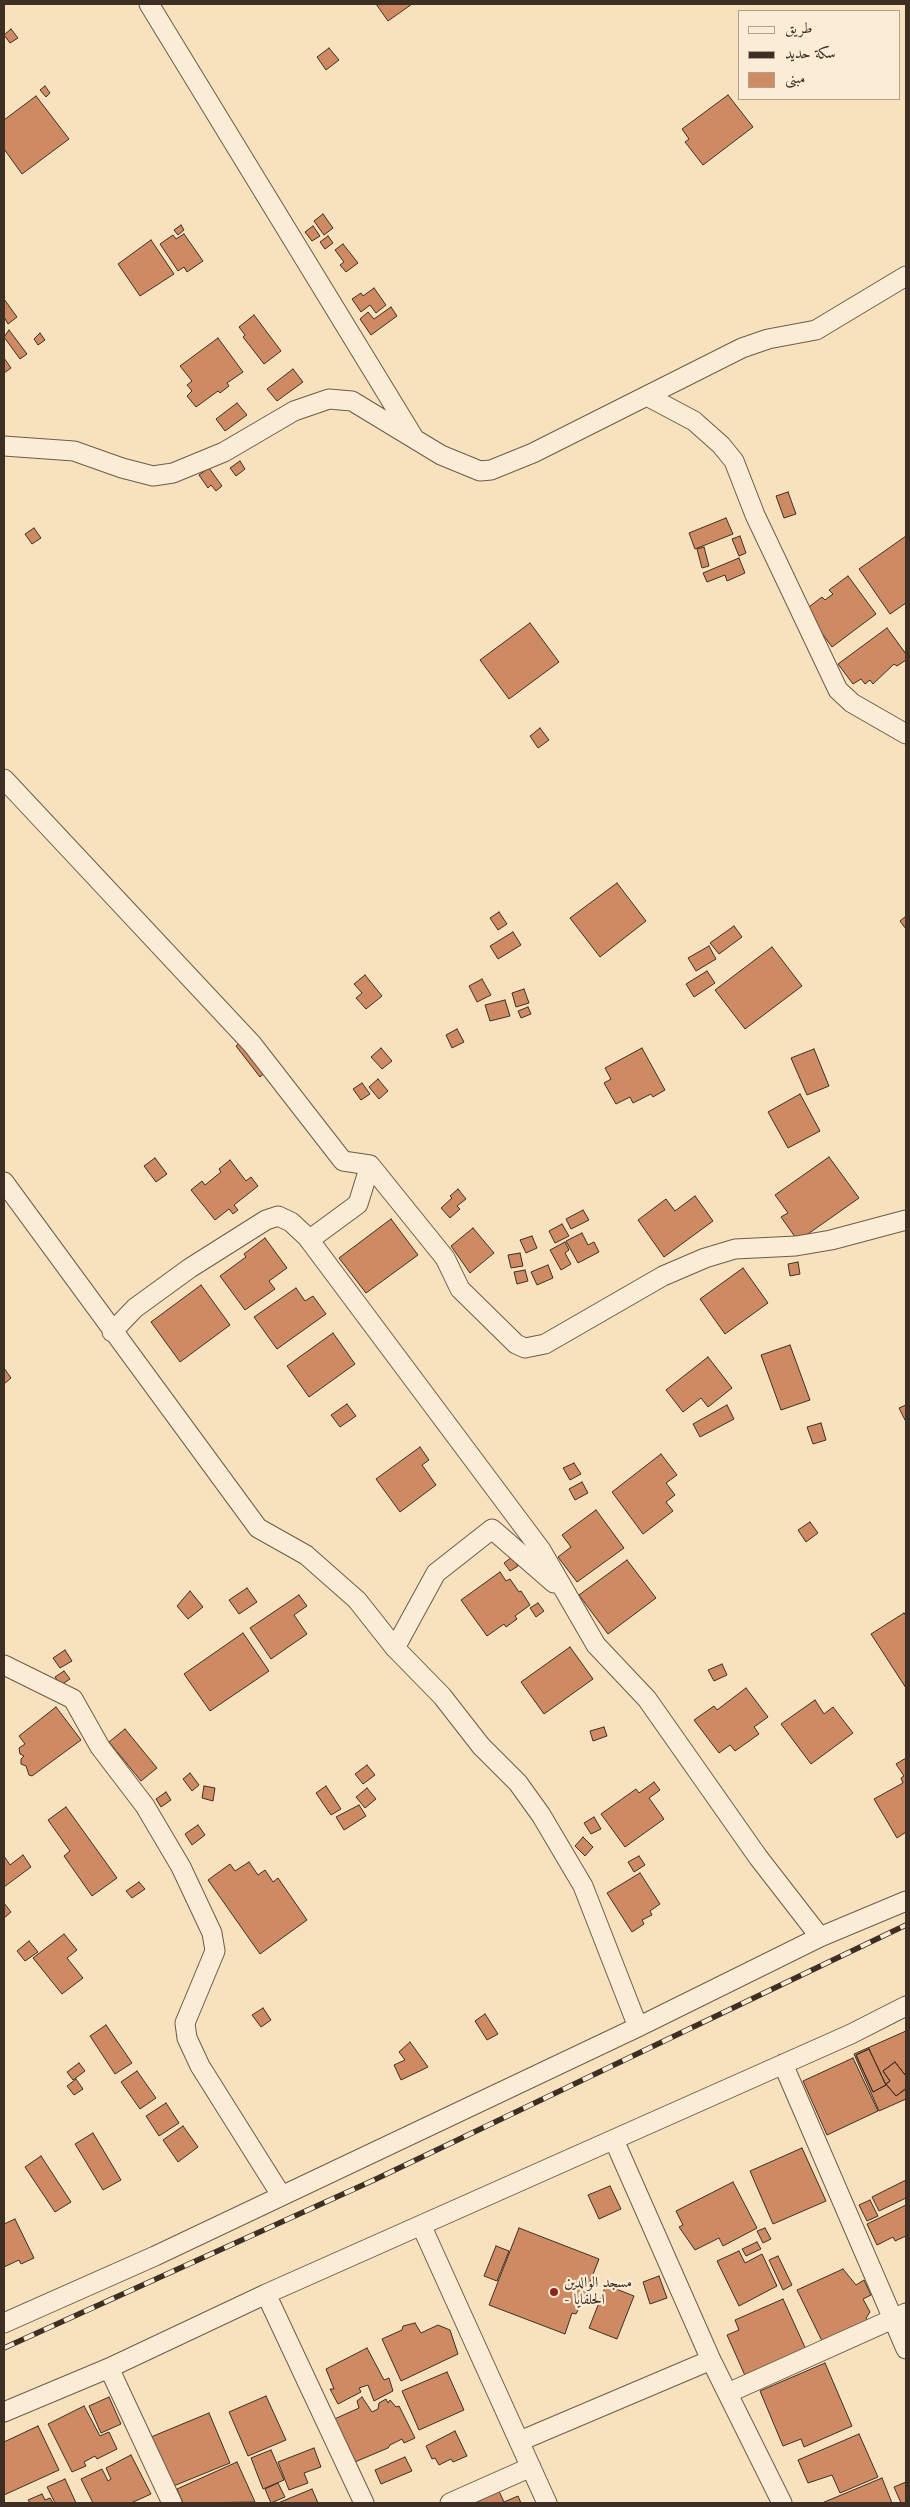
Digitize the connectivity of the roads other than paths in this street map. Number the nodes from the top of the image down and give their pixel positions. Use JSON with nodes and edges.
{"nodes":[{"id":1,"x":149,"y":4,"type":"edge"},
{"id":2,"x":906,"y":276,"type":"edge"},
{"id":3,"x":647,"y":396,"type":"junction"},
{"id":4,"x":416,"y":440,"type":"junction"},
{"id":5,"x":4,"y":446,"type":"edge"},
{"id":6,"x":906,"y":734,"type":"edge"},
{"id":7,"x":4,"y":779,"type":"edge"},
{"id":8,"x":370,"y":1165,"type":"junction"},
{"id":9,"x":4,"y":1182,"type":"edge"},
{"id":10,"x":906,"y":1220,"type":"edge"},
{"id":11,"x":309,"y":1240,"type":"junction"},
{"id":12,"x":112,"y":1332,"type":"junction"},
{"id":13,"x":568,"y":1595,"type":"junction"},
{"id":14,"x":395,"y":1648,"type":"junction"},
{"id":15,"x":4,"y":1665,"type":"edge"},
{"id":16,"x":906,"y":1901,"type":"edge"},
{"id":17,"x":820,"y":1937,"type":"junction"},
{"id":18,"x":906,"y":2006,"type":"edge"},
{"id":19,"x":638,"y":2027,"type":"junction"},
{"id":20,"x":783,"y":2064,"type":"junction"},
{"id":21,"x":614,"y":2140,"type":"junction"},
{"id":22,"x":281,"y":2195,"type":"junction"},
{"id":23,"x":422,"y":2227,"type":"junction"},
{"id":24,"x":266,"y":2294,"type":"junction"},
{"id":25,"x":899,"y":2316,"type":"edge"},
{"id":26,"x":4,"y":2323,"type":"edge"},
{"id":27,"x":906,"y":2349,"type":"edge"},
{"id":28,"x":711,"y":2360,"type":"junction"},
{"id":29,"x":109,"y":2368,"type":"junction"},
{"id":30,"x":728,"y":2393,"type":"junction"},
{"id":31,"x":4,"y":2412,"type":"edge"},
{"id":32,"x":520,"y":2441,"type":"junction"},
{"id":33,"x":531,"y":2467,"type":"junction"},
{"id":34,"x":172,"y":2503,"type":"edge"},
{"id":35,"x":364,"y":2503,"type":"edge"},
{"id":36,"x":450,"y":2503,"type":"edge"},
{"id":37,"x":547,"y":2503,"type":"edge"},
{"id":38,"x":782,"y":2503,"type":"edge"}],
"edges":[{"from":1,"to":4,"type":"street"},
{"from":2,"to":3,"type":"street"},
{"from":3,"to":4,"type":"street"},
{"from":3,"to":6,"type":"street"},
{"from":4,"to":5,"type":"street"},
{"from":7,"to":8,"type":"street"},
{"from":8,"to":10,"type":"street"},
{"from":8,"to":11,"type":"street"},
{"from":9,"to":12,"type":"street"},
{"from":11,"to":12,"type":"street"},
{"from":11,"to":13,"type":"street"},
{"from":12,"to":14,"type":"street"},
{"from":13,"to":14,"type":"street"},
{"from":13,"to":17,"type":"street"},
{"from":14,"to":19,"type":"street"},
{"from":15,"to":22,"type":"street"},
{"from":16,"to":17,"type":"street"},
{"from":17,"to":19,"type":"street"},
{"from":18,"to":20,"type":"street"},
{"from":19,"to":22,"type":"street"},
{"from":20,"to":21,"type":"street"},
{"from":20,"to":25,"type":"street"},
{"from":21,"to":23,"type":"street"},
{"from":21,"to":28,"type":"street"},
{"from":22,"to":26,"type":"street"},
{"from":23,"to":24,"type":"street"},
{"from":23,"to":32,"type":"street"},
{"from":24,"to":29,"type":"street"},
{"from":24,"to":35,"type":"street"},
{"from":25,"to":27,"type":"street"},
{"from":25,"to":30,"type":"street"},
{"from":28,"to":30,"type":"street"},
{"from":28,"to":32,"type":"street"},
{"from":29,"to":31,"type":"street"},
{"from":29,"to":34,"type":"street"},
{"from":30,"to":38,"type":"street"},
{"from":32,"to":33,"type":"street"},
{"from":33,"to":36,"type":"street"},
{"from":33,"to":37,"type":"street"}]}
